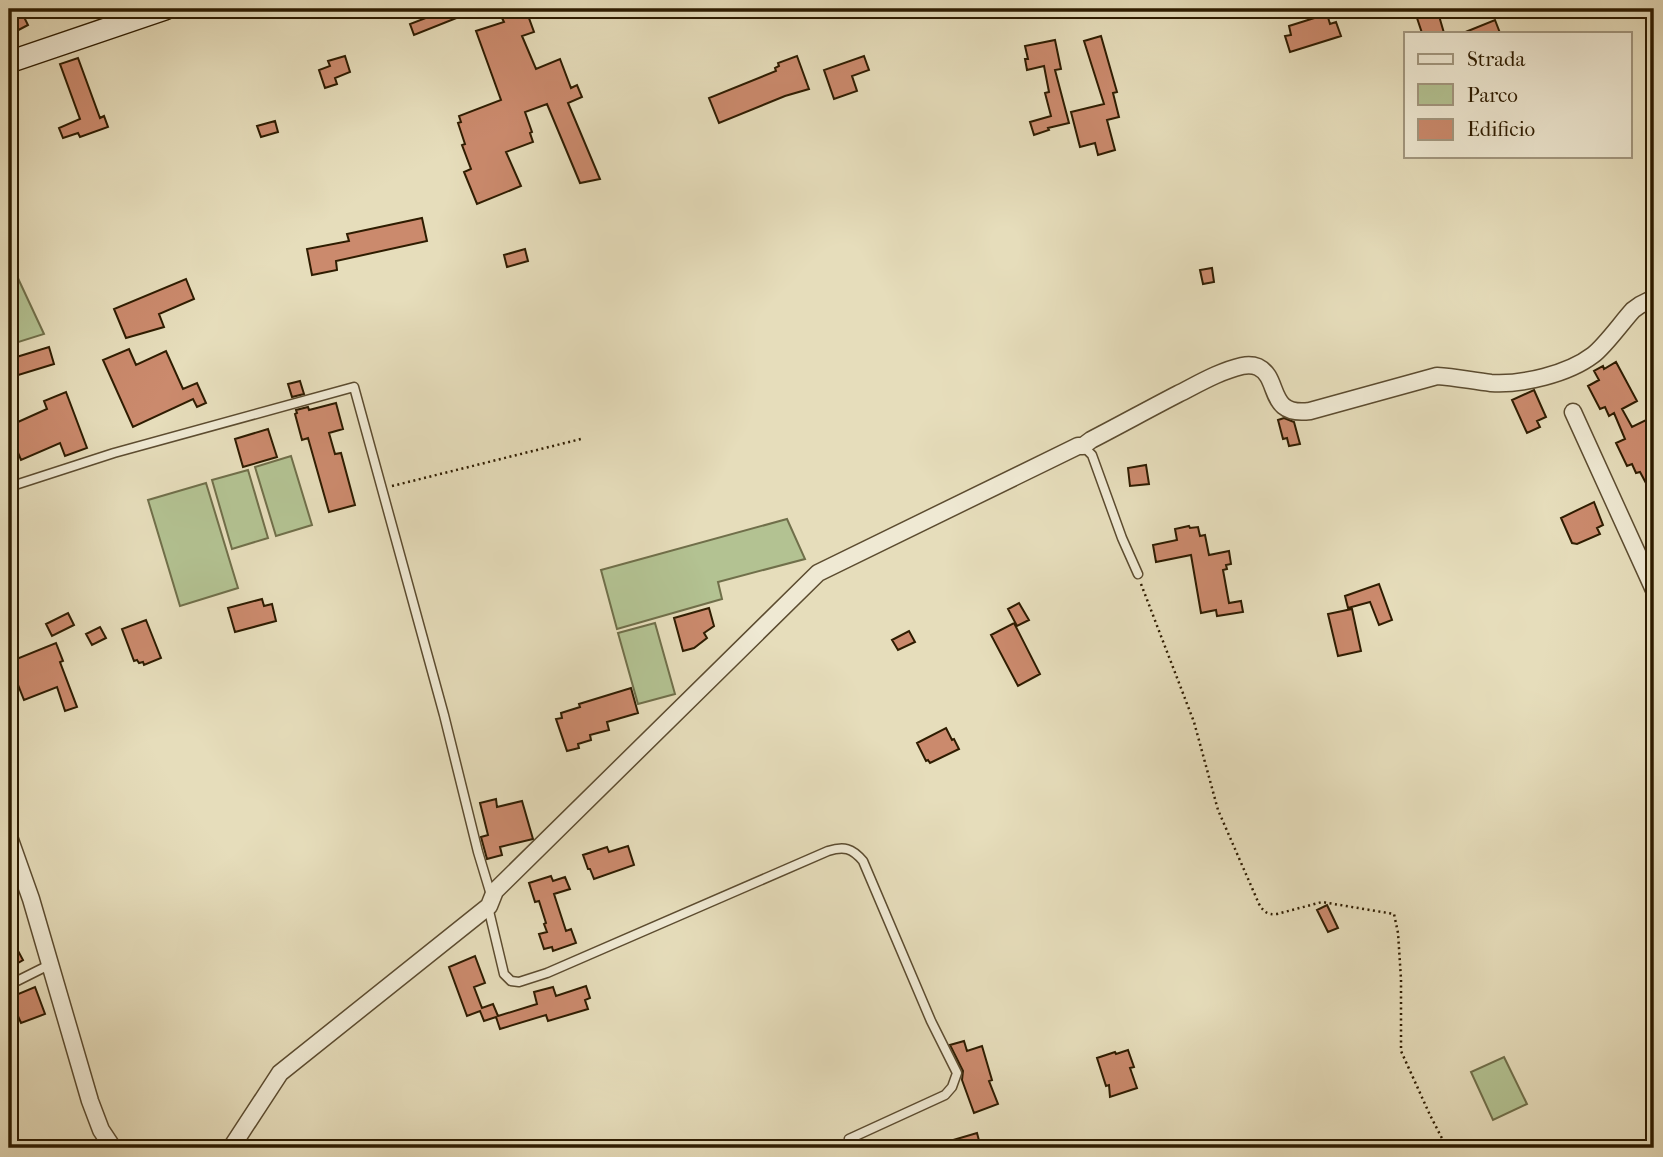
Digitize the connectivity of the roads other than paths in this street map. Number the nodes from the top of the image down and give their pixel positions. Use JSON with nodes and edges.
{"nodes":[{"id":1,"x":165,"y":9,"type":"edge"},
{"id":2,"x":9,"y":62,"type":"edge"},
{"id":3,"x":1654,"y":298,"type":"edge"},
{"id":4,"x":1573,"y":412,"type":"dead end"},
{"id":5,"x":1083,"y":446,"type":"junction"},
{"id":6,"x":9,"y":487,"type":"edge"},
{"id":7,"x":1138,"y":574,"type":"road end"},
{"id":8,"x":1654,"y":590,"type":"edge"},
{"id":9,"x":9,"y":837,"type":"edge"},
{"id":10,"x":491,"y":902,"type":"junction"},
{"id":11,"x":51,"y":964,"type":"junction"},
{"id":12,"x":9,"y":985,"type":"edge"},
{"id":13,"x":113,"y":1148,"type":"edge"},
{"id":14,"x":231,"y":1148,"type":"edge"},
{"id":15,"x":854,"y":1148,"type":"edge"}],
"edges":[{"from":1,"to":2,"type":"street"},
{"from":3,"to":5,"type":"street"},
{"from":4,"to":8,"type":"street"},
{"from":5,"to":7,"type":"lane"},
{"from":5,"to":10,"type":"street"},
{"from":6,"to":10,"type":"lane"},
{"from":9,"to":11,"type":"street"},
{"from":10,"to":14,"type":"street"},
{"from":10,"to":15,"type":"lane"},
{"from":11,"to":12,"type":"lane"},
{"from":11,"to":13,"type":"street"}]}
